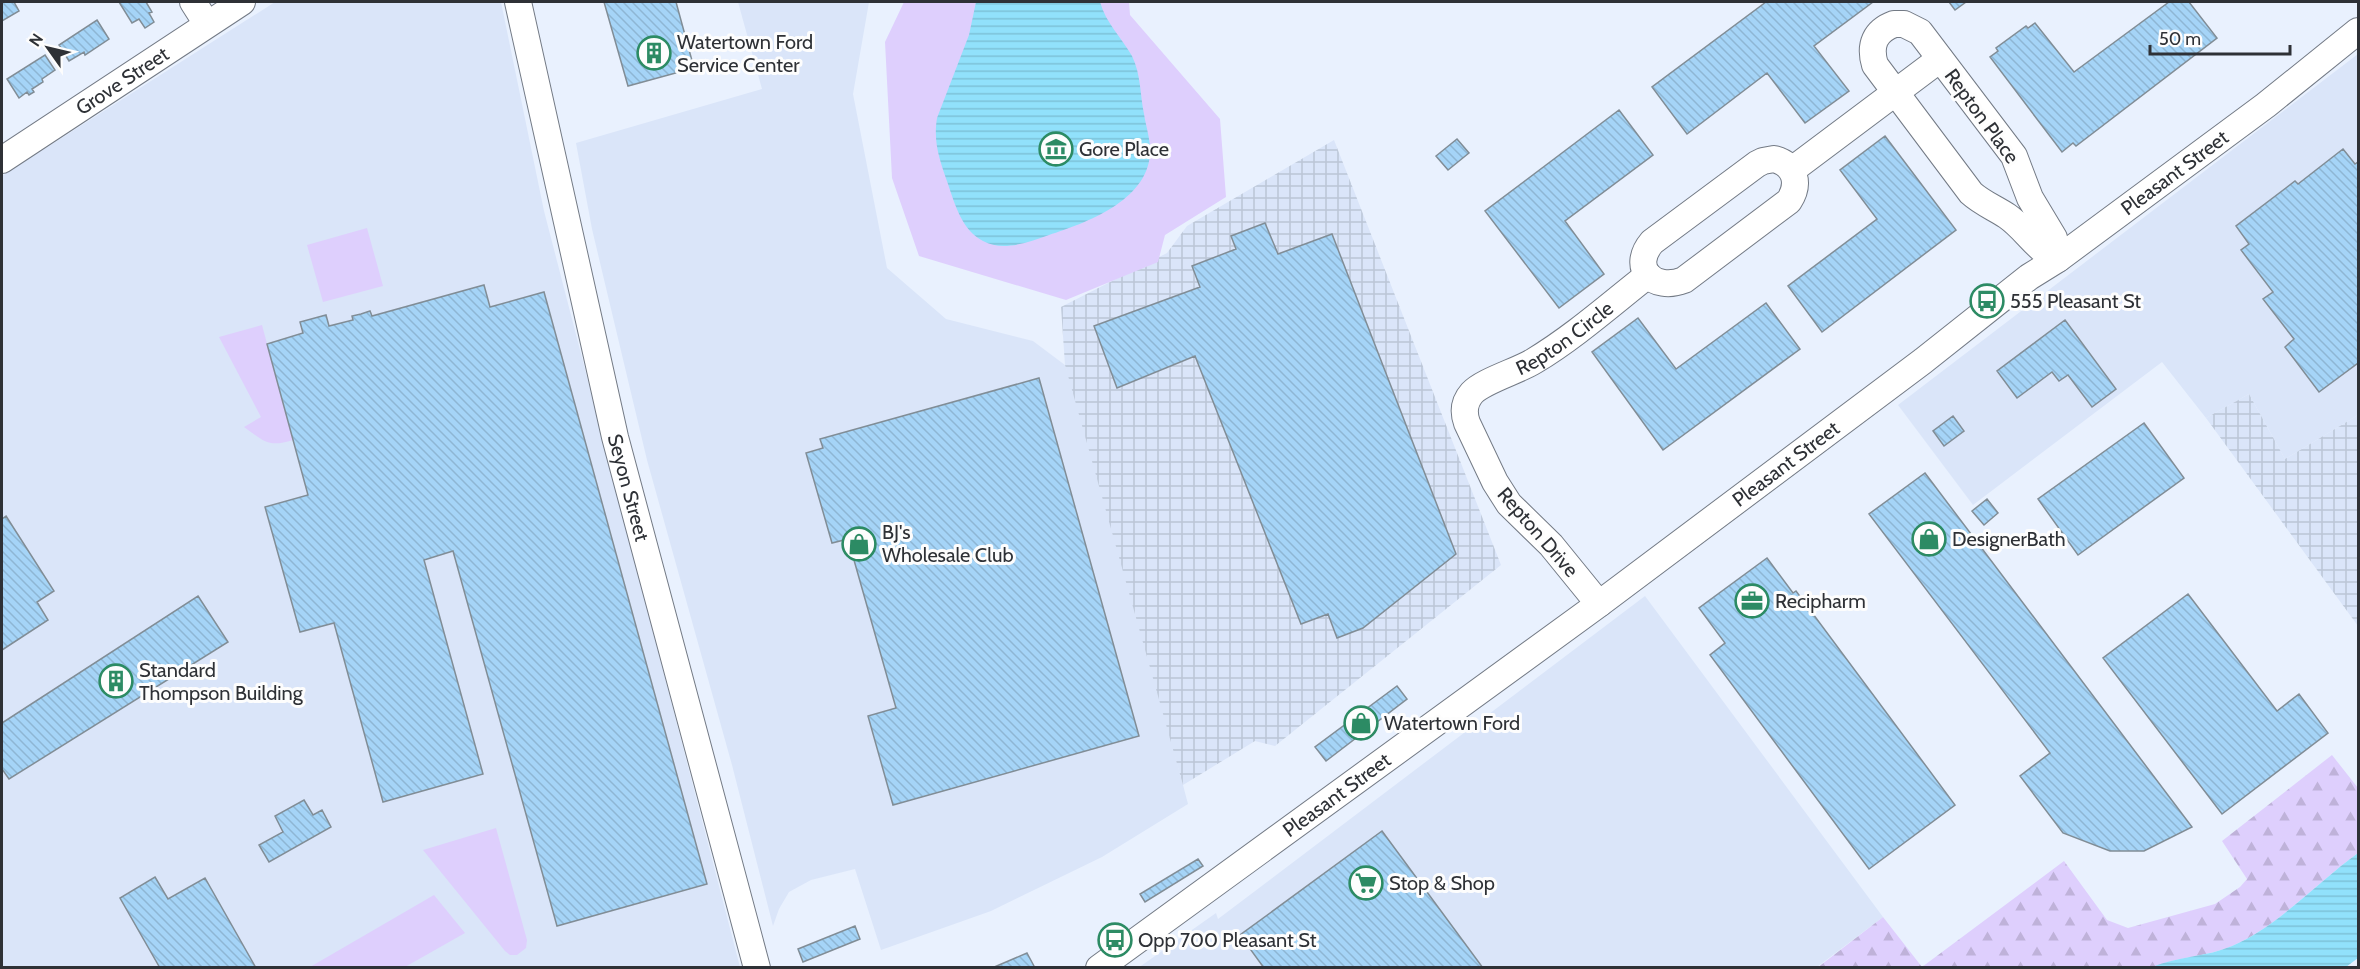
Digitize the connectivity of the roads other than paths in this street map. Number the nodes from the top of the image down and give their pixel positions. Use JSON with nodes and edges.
{"nodes":[{"id":1,"x":193,"y":2,"type":"edge"},
{"id":2,"x":242,"y":2,"type":"edge"},
{"id":3,"x":518,"y":2,"type":"edge"},
{"id":4,"x":207,"y":24,"type":"junction"},
{"id":5,"x":2358,"y":31,"type":"edge"},
{"id":6,"x":1940,"y":59,"type":"junction"},
{"id":7,"x":1895,"y":92,"type":"junction"},
{"id":8,"x":2,"y":160,"type":"edge"},
{"id":9,"x":1792,"y":170,"type":"junction"},
{"id":10,"x":2058,"y":259,"type":"junction"},
{"id":11,"x":1648,"y":275,"type":"junction"},
{"id":12,"x":1474,"y":391,"type":"joint"},
{"id":13,"x":1599,"y":604,"type":"junction"},
{"id":14,"x":758,"y":968,"type":"edge"},
{"id":15,"x":1099,"y":968,"type":"edge"}],
"edges":[{"from":1,"to":4,"type":"street"},
{"from":2,"to":4,"type":"street","name":"Grove Street"},
{"from":3,"to":14,"type":"street","name":"Seyon Street"},
{"from":4,"to":8,"type":"street","name":"Grove Street"},
{"from":5,"to":10,"type":"street","name":"Pleasant Street"},
{"from":6,"to":7,"type":"street"},
{"from":6,"to":7,"type":"street","name":"Repton Place"},
{"from":6,"to":10,"type":"street","name":"Repton Place"},
{"from":7,"to":9,"type":"street"},
{"from":7,"to":10,"type":"street","name":"Repton Place"},
{"from":9,"to":11,"type":"street"},
{"from":9,"to":11,"type":"street"},
{"from":10,"to":13,"type":"street","name":"Pleasant Street"},
{"from":11,"to":12,"type":"street","name":"Repton Circle"},
{"from":12,"to":13,"type":"street","name":"Repton Drive"},
{"from":13,"to":15,"type":"street","name":"Pleasant Street"}]}
